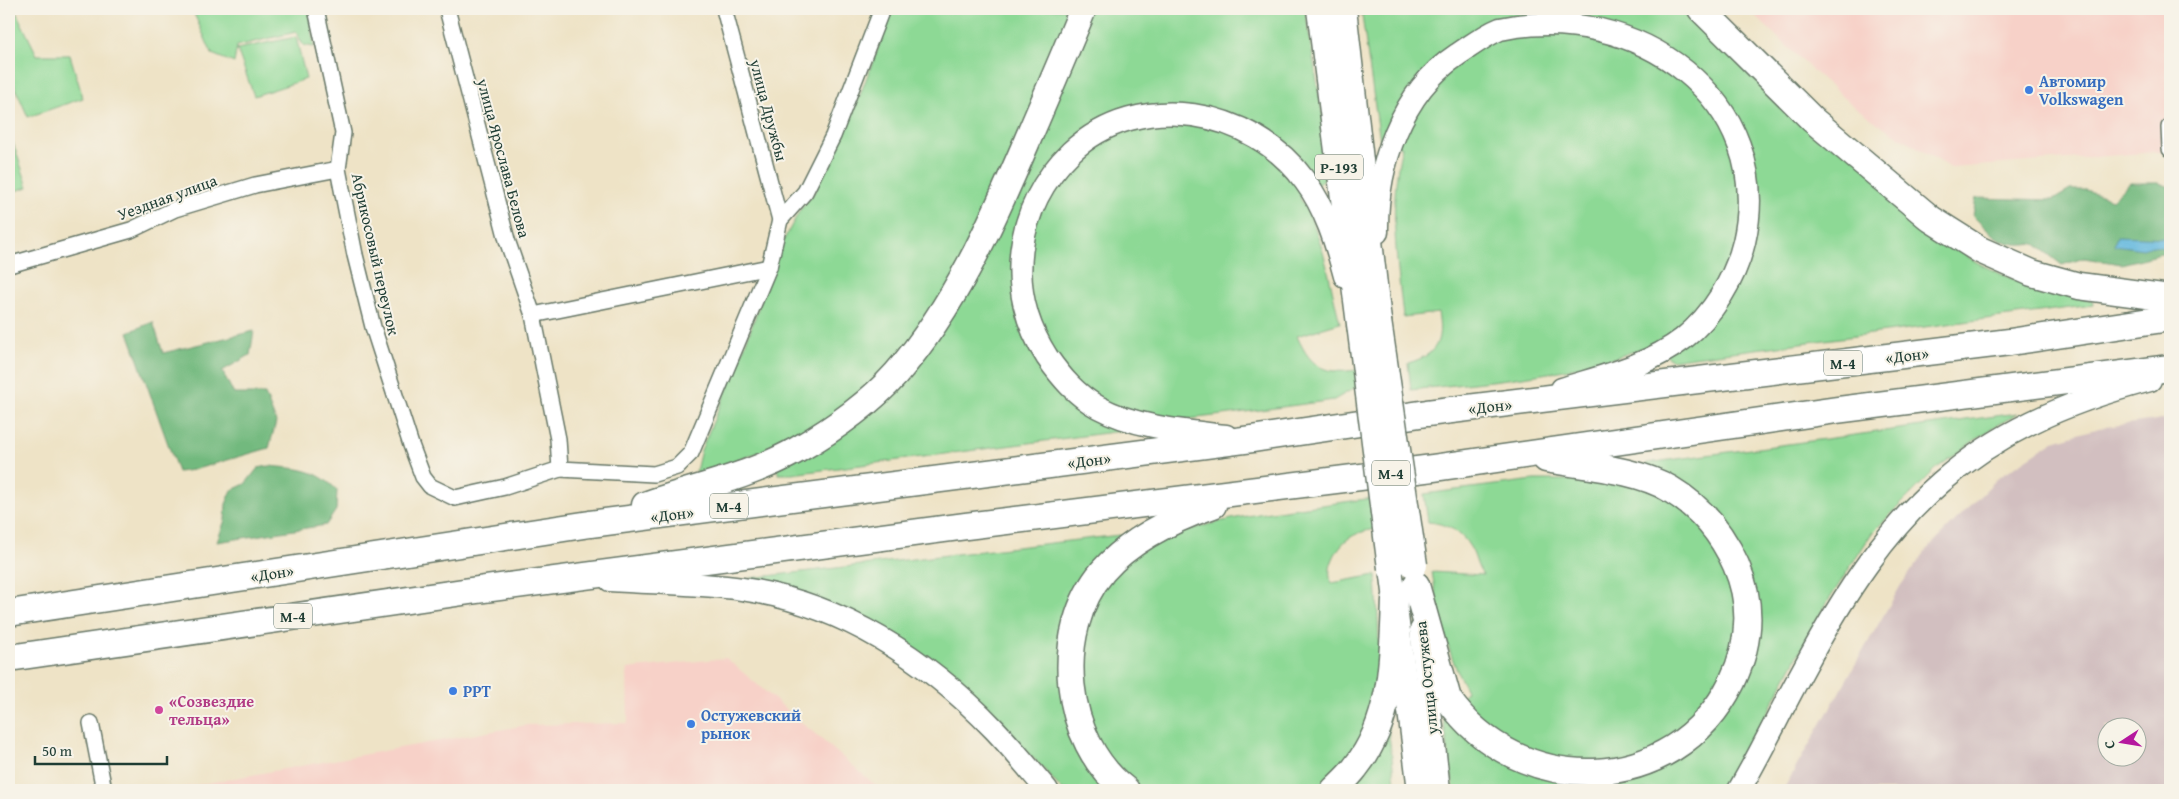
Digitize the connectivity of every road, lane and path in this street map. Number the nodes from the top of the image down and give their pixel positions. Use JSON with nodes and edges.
{"nodes":[{"id":1,"x":316,"y":9,"type":"edge"},
{"id":2,"x":447,"y":9,"type":"edge"},
{"id":3,"x":724,"y":9,"type":"edge"},
{"id":4,"x":882,"y":9,"type":"edge"},
{"id":5,"x":1083,"y":9,"type":"edge"},
{"id":6,"x":1320,"y":9,"type":"edge"},
{"id":7,"x":1343,"y":9,"type":"edge"},
{"id":8,"x":1701,"y":9,"type":"edge"},
{"id":9,"x":2169,"y":126,"type":"dead end"},
{"id":10,"x":2170,"y":149,"type":"edge"},
{"id":11,"x":338,"y":168,"type":"junction"},
{"id":12,"x":780,"y":220,"type":"junction"},
{"id":13,"x":9,"y":265,"type":"edge"},
{"id":14,"x":769,"y":266,"type":"junction"},
{"id":15,"x":2170,"y":298,"type":"edge"},
{"id":16,"x":533,"y":315,"type":"junction"},
{"id":17,"x":2170,"y":318,"type":"edge"},
{"id":18,"x":1369,"y":323,"type":"junction"},
{"id":19,"x":2170,"y":368,"type":"edge"},
{"id":20,"x":2170,"y":375,"type":"edge"},
{"id":21,"x":1515,"y":404,"type":"junction"},
{"id":22,"x":1252,"y":439,"type":"junction"},
{"id":23,"x":1525,"y":456,"type":"junction"},
{"id":24,"x":560,"y":469,"type":"junction"},
{"id":25,"x":1257,"y":491,"type":"junction"},
{"id":26,"x":590,"y":524,"type":"junction"},
{"id":27,"x":574,"y":578,"type":"junction"},
{"id":28,"x":1404,"y":580,"type":"junction"},
{"id":29,"x":9,"y":613,"type":"edge"},
{"id":30,"x":9,"y":658,"type":"edge"},
{"id":31,"x":91,"y":722,"type":"dead end"},
{"id":32,"x":104,"y":790,"type":"edge"},
{"id":33,"x":1047,"y":790,"type":"edge"},
{"id":34,"x":1126,"y":790,"type":"edge"},
{"id":35,"x":1334,"y":790,"type":"edge"},
{"id":36,"x":1419,"y":790,"type":"edge"},
{"id":37,"x":1439,"y":790,"type":"edge"},
{"id":38,"x":1739,"y":790,"type":"edge"}],
"edges":[{"from":1,"to":11,"type":"street","name":"Абрикосовый переулок"},
{"from":2,"to":16,"type":"street","name":"улица Ярослава Белова"},
{"from":3,"to":12,"type":"street","name":"улица Дружбы"},
{"from":4,"to":12,"type":"street"},
{"from":5,"to":26,"type":"highway"},
{"from":6,"to":18,"type":"highway","number":"Р-193"},
{"from":7,"to":18,"type":"highway","number":"Р-193"},
{"from":8,"to":15,"type":"highway"},
{"from":9,"to":10,"type":"street"},
{"from":11,"to":13,"type":"street","name":"Уездная улица"},
{"from":11,"to":24,"type":"street","name":"Абрикосовый переулок"},
{"from":12,"to":14,"type":"street"},
{"from":14,"to":16,"type":"street"},
{"from":14,"to":24,"type":"street"},
{"from":16,"to":24,"type":"street","name":"улица Ярослава Белова"},
{"from":17,"to":21,"type":"highway","name":"«Дон»","number":"М-4"},
{"from":18,"to":21,"type":"main road"},
{"from":18,"to":22,"type":"main road"},
{"from":18,"to":28,"type":"highway","number":"Р-193","bridge":true},
{"from":19,"to":23,"type":"highway","number":"М-4"},
{"from":20,"to":38,"type":"main road"},
{"from":21,"to":22,"type":"highway","name":"«Дон»","number":"М-4"},
{"from":22,"to":26,"type":"highway","name":"«Дон»","number":"М-4"},
{"from":23,"to":25,"type":"highway","number":"М-4"},
{"from":23,"to":28,"type":"highway"},
{"from":25,"to":27,"type":"highway","number":"М-4"},
{"from":25,"to":34,"type":"highway"},
{"from":26,"to":29,"type":"highway","name":"«Дон»","number":"М-4"},
{"from":27,"to":30,"type":"highway","number":"М-4"},
{"from":27,"to":33,"type":"main road"},
{"from":28,"to":35,"type":"highway"},
{"from":28,"to":36,"type":"main road","name":"улица Остужева"},
{"from":28,"to":37,"type":"main road","name":"улица Остужева"},
{"from":31,"to":32,"type":"street"}]}
